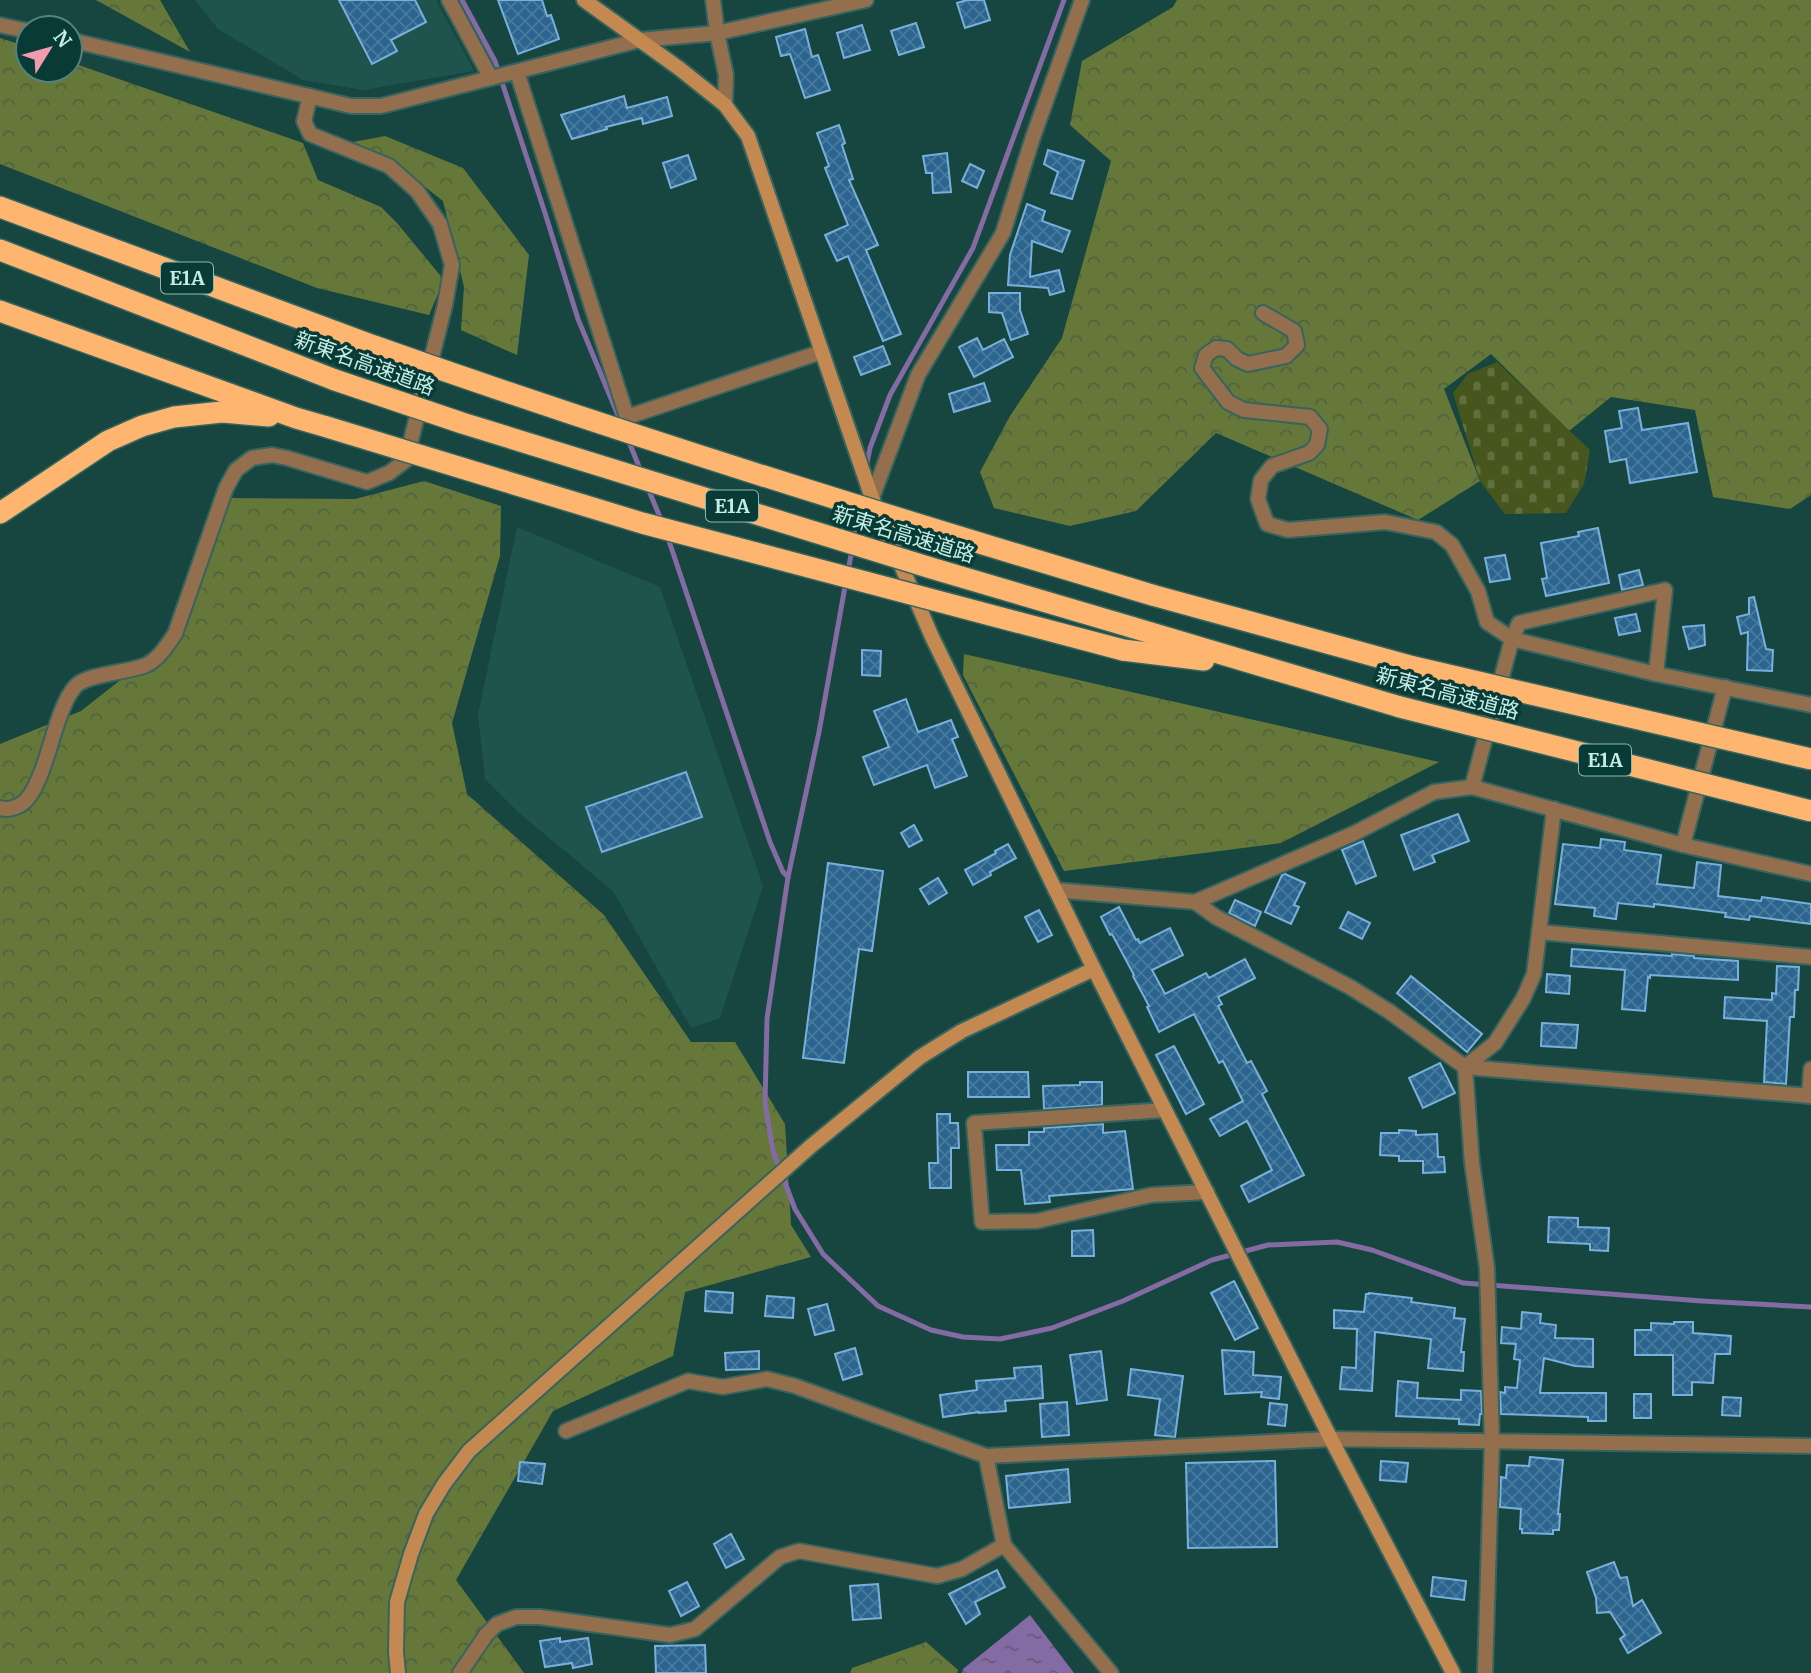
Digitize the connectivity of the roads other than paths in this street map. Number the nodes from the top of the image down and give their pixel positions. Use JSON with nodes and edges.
{"nodes":[{"id":1,"x":449,"y":0,"type":"edge"},
{"id":2,"x":584,"y":0,"type":"edge"},
{"id":3,"x":713,"y":0,"type":"edge"},
{"id":4,"x":866,"y":0,"type":"edge"},
{"id":5,"x":1082,"y":0,"type":"edge"},
{"id":6,"x":717,"y":33,"type":"junction"},
{"id":7,"x":640,"y":40,"type":"junction"},
{"id":8,"x":84,"y":43,"type":"edge"},
{"id":9,"x":517,"y":72,"type":"junction"},
{"id":10,"x":491,"y":78,"type":"junction"},
{"id":11,"x":310,"y":96,"type":"junction"},
{"id":12,"x":725,"y":105,"type":"junction"},
{"id":13,"x":0,"y":207,"type":"edge"},
{"id":14,"x":0,"y":250,"type":"edge"},
{"id":15,"x":0,"y":311,"type":"edge"},
{"id":16,"x":1263,"y":313,"type":"dead end"},
{"id":17,"x":821,"y":352,"type":"junction"},
{"id":18,"x":296,"y":418,"type":"junction"},
{"id":19,"x":873,"y":498,"type":"junction"},
{"id":20,"x":0,"y":513,"type":"edge"},
{"id":21,"x":1512,"y":639,"type":"junction"},
{"id":22,"x":1262,"y":667,"type":"junction"},
{"id":23,"x":1656,"y":674,"type":"junction"},
{"id":24,"x":1725,"y":687,"type":"junction"},
{"id":25,"x":1811,"y":705,"type":"edge"},
{"id":26,"x":1811,"y":759,"type":"edge"},
{"id":27,"x":1472,"y":787,"type":"junction"},
{"id":28,"x":0,"y":808,"type":"edge"},
{"id":29,"x":1554,"y":809,"type":"junction"},
{"id":30,"x":1811,"y":811,"type":"edge"},
{"id":31,"x":1683,"y":845,"type":"junction"},
{"id":32,"x":1811,"y":874,"type":"edge"},
{"id":33,"x":1055,"y":890,"type":"junction"},
{"id":34,"x":1195,"y":902,"type":"junction"},
{"id":35,"x":1539,"y":932,"type":"junction"},
{"id":36,"x":1811,"y":957,"type":"edge"},
{"id":37,"x":1094,"y":969,"type":"junction"},
{"id":38,"x":1465,"y":1067,"type":"junction"},
{"id":39,"x":1811,"y":1069,"type":"edge"},
{"id":40,"x":1810,"y":1096,"type":"edge"},
{"id":41,"x":1165,"y":1110,"type":"junction"},
{"id":42,"x":1207,"y":1192,"type":"junction"},
{"id":43,"x":566,"y":1431,"type":"dead end"},
{"id":44,"x":1331,"y":1439,"type":"junction"},
{"id":45,"x":1492,"y":1442,"type":"junction"},
{"id":46,"x":1811,"y":1446,"type":"edge"},
{"id":47,"x":986,"y":1457,"type":"junction"},
{"id":48,"x":1004,"y":1545,"type":"junction"},
{"id":49,"x":398,"y":1673,"type":"edge"},
{"id":50,"x":460,"y":1673,"type":"edge"},
{"id":51,"x":1111,"y":1673,"type":"edge"},
{"id":52,"x":1453,"y":1673,"type":"edge"},
{"id":53,"x":1485,"y":1673,"type":"edge"}],
"edges":[{"from":1,"to":10,"type":"street"},
{"from":2,"to":7,"type":"street"},
{"from":3,"to":6,"type":"street"},
{"from":4,"to":6,"type":"street"},
{"from":5,"to":19,"type":"street"},
{"from":6,"to":7,"type":"street"},
{"from":6,"to":12,"type":"street"},
{"from":7,"to":9,"type":"street"},
{"from":7,"to":12,"type":"street"},
{"from":8,"to":11,"type":"street"},
{"from":9,"to":10,"type":"street"},
{"from":9,"to":17,"type":"street"},
{"from":10,"to":11,"type":"street"},
{"from":11,"to":28,"type":"street"},
{"from":12,"to":17,"type":"street"},
{"from":13,"to":26,"type":"highway","name":"新東名高速道路","number":"E1A","bridge":true},
{"from":14,"to":22,"type":"highway","name":"新東名高速道路","number":"E1A","bridge":true},
{"from":15,"to":18,"type":"highway"},
{"from":16,"to":21,"type":"street"},
{"from":17,"to":19,"type":"street"},
{"from":18,"to":20,"type":"highway"},
{"from":18,"to":22,"type":"highway","bridge":true},
{"from":19,"to":33,"type":"street"},
{"from":21,"to":23,"type":"street"},
{"from":21,"to":23,"type":"street"},
{"from":21,"to":27,"type":"street"},
{"from":22,"to":30,"type":"highway","name":"新東名高速道路","number":"E1A","bridge":true},
{"from":23,"to":24,"type":"street"},
{"from":24,"to":25,"type":"street"},
{"from":24,"to":31,"type":"street"},
{"from":27,"to":29,"type":"street"},
{"from":27,"to":34,"type":"street"},
{"from":29,"to":31,"type":"street"},
{"from":29,"to":35,"type":"street"},
{"from":31,"to":32,"type":"street"},
{"from":33,"to":34,"type":"street"},
{"from":33,"to":37,"type":"street"},
{"from":34,"to":38,"type":"street"},
{"from":35,"to":36,"type":"street"},
{"from":35,"to":38,"type":"street"},
{"from":37,"to":41,"type":"street"},
{"from":37,"to":49,"type":"street"},
{"from":38,"to":40,"type":"street"},
{"from":38,"to":45,"type":"street"},
{"from":39,"to":40,"type":"street"},
{"from":41,"to":42,"type":"street"},
{"from":41,"to":42,"type":"street"},
{"from":42,"to":44,"type":"street"},
{"from":43,"to":47,"type":"street"},
{"from":44,"to":45,"type":"street"},
{"from":44,"to":47,"type":"street"},
{"from":44,"to":52,"type":"street"},
{"from":45,"to":46,"type":"street"},
{"from":45,"to":53,"type":"street"},
{"from":47,"to":48,"type":"street"},
{"from":48,"to":50,"type":"street"},
{"from":48,"to":51,"type":"street"}]}
